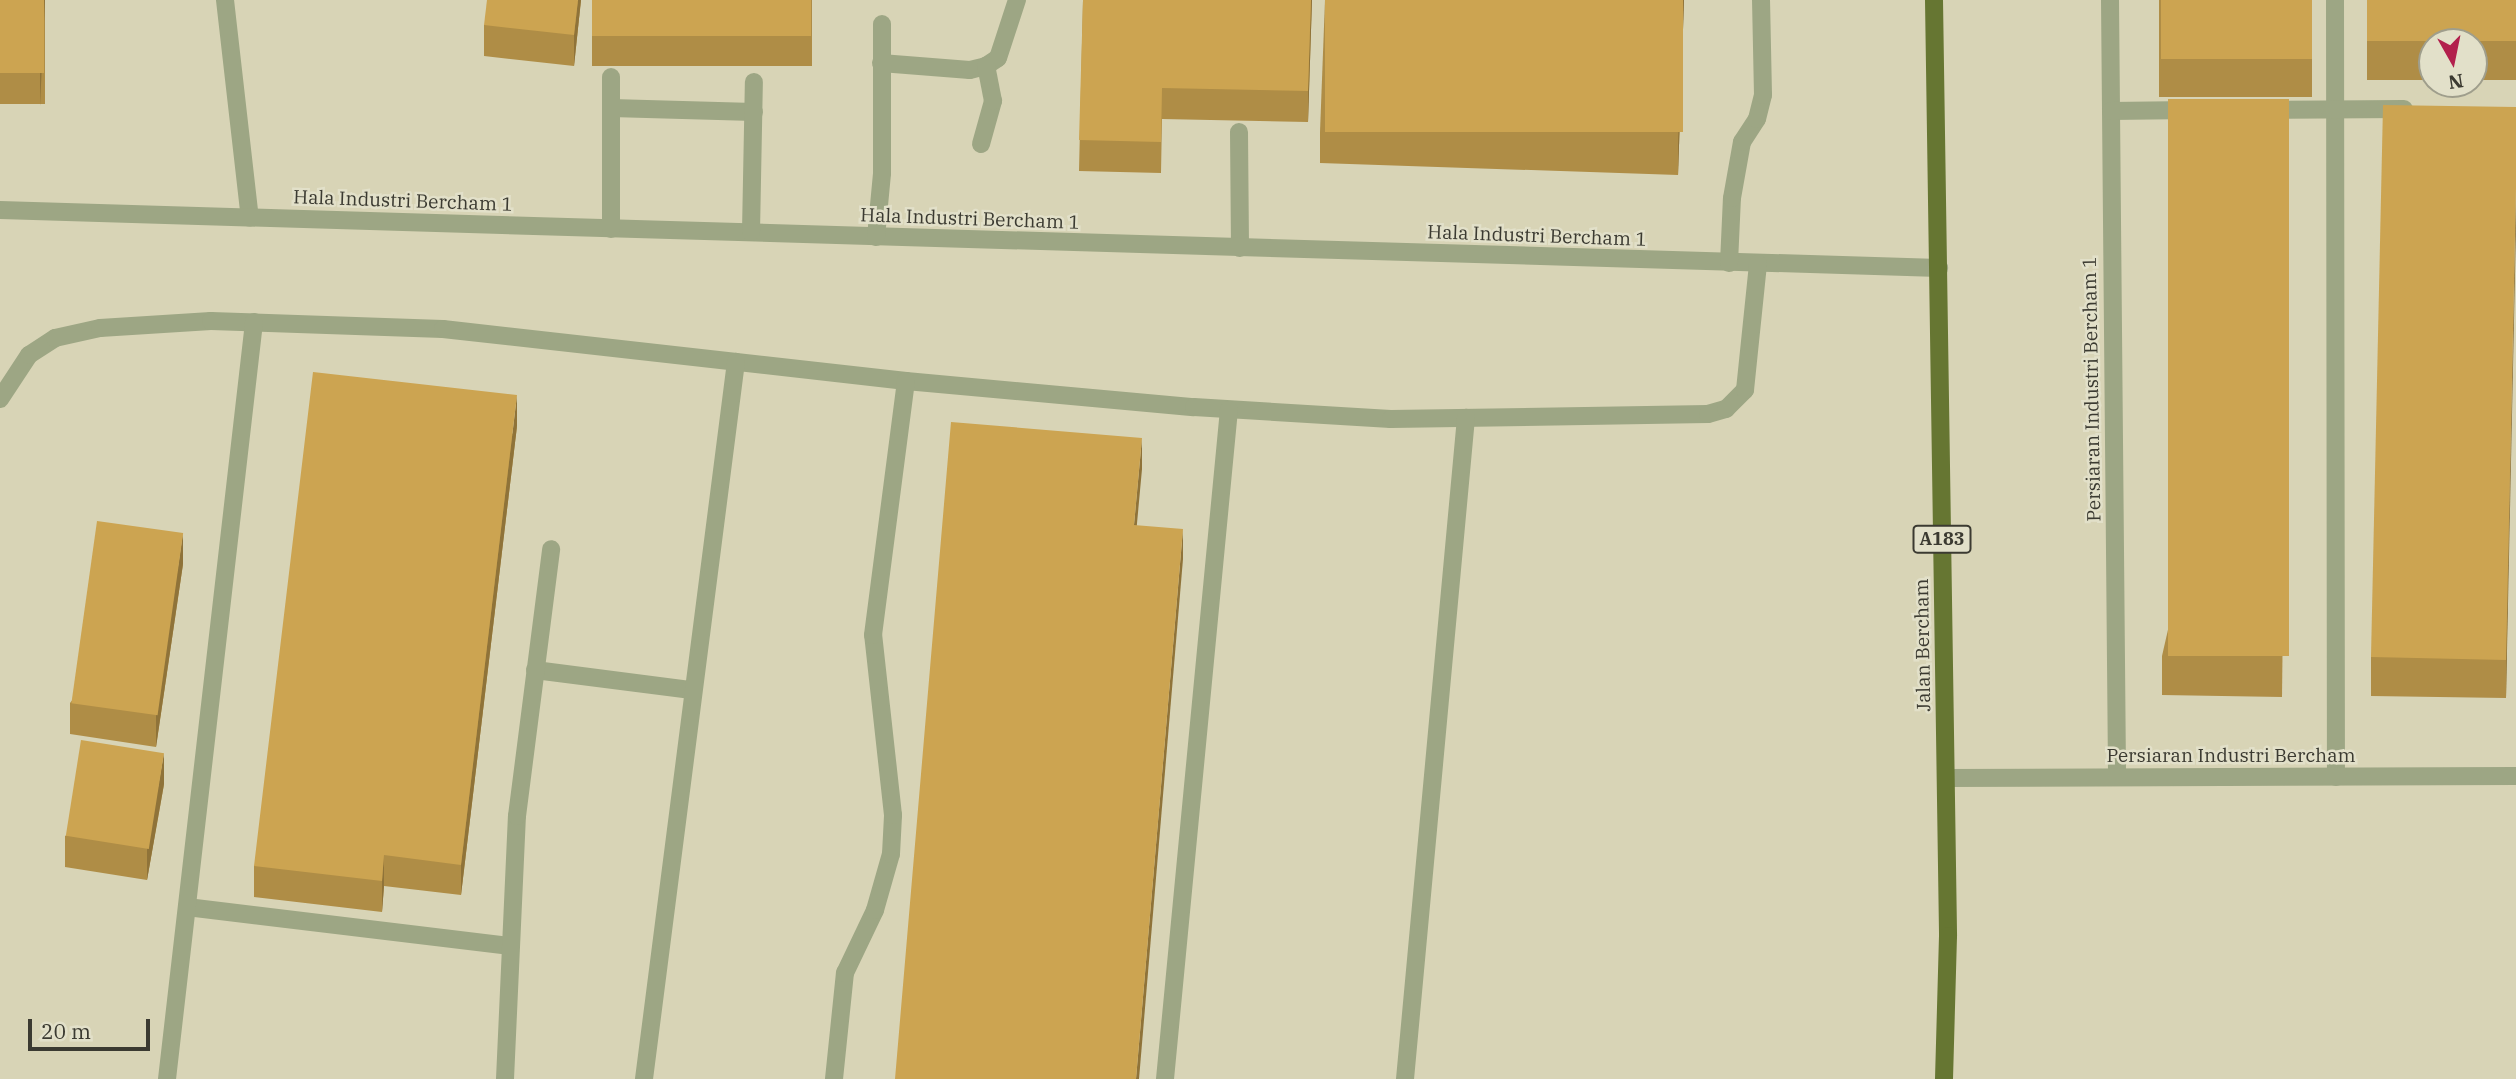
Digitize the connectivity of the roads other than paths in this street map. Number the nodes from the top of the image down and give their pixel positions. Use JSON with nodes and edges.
{"nodes":[{"id":1,"x":225,"y":0,"type":"edge"},
{"id":2,"x":1017,"y":0,"type":"edge"},
{"id":3,"x":1761,"y":0,"type":"edge"},
{"id":4,"x":1934,"y":0,"type":"edge"},
{"id":5,"x":2110,"y":0,"type":"edge"},
{"id":6,"x":2335,"y":0,"type":"edge"},
{"id":7,"x":882,"y":24,"type":"dead end"},
{"id":8,"x":881,"y":63,"type":"junction"},
{"id":9,"x":986,"y":66,"type":"junction"},
{"id":10,"x":611,"y":77,"type":"dead end"},
{"id":11,"x":754,"y":82,"type":"dead end"},
{"id":12,"x":611,"y":108,"type":"junction"},
{"id":13,"x":2419,"y":109,"type":"edge"},
{"id":14,"x":2216,"y":110,"type":"edge"},
{"id":15,"x":2243,"y":110,"type":"edge"},
{"id":16,"x":2335,"y":110,"type":"junction"},
{"id":17,"x":2111,"y":111,"type":"junction"},
{"id":18,"x":754,"y":112,"type":"junction"},
{"id":19,"x":1239,"y":132,"type":"dead end"},
{"id":20,"x":981,"y":144,"type":"dead end"},
{"id":21,"x":0,"y":210,"type":"edge"},
{"id":22,"x":250,"y":218,"type":"junction"},
{"id":23,"x":611,"y":229,"type":"junction"},
{"id":24,"x":751,"y":232,"type":"junction"},
{"id":25,"x":876,"y":237,"type":"junction"},
{"id":26,"x":1240,"y":248,"type":"junction"},
{"id":27,"x":1728,"y":263,"type":"junction"},
{"id":28,"x":1758,"y":264,"type":"junction"},
{"id":29,"x":1939,"y":268,"type":"junction"},
{"id":30,"x":254,"y":322,"type":"junction"},
{"id":31,"x":736,"y":362,"type":"junction"},
{"id":32,"x":906,"y":382,"type":"junction"},
{"id":33,"x":0,"y":399,"type":"edge"},
{"id":34,"x":1229,"y":410,"type":"junction"},
{"id":35,"x":1466,"y":418,"type":"junction"},
{"id":36,"x":551,"y":549,"type":"dead end"},
{"id":37,"x":535,"y":670,"type":"junction"},
{"id":38,"x":692,"y":690,"type":"junction"},
{"id":39,"x":2516,"y":776,"type":"edge"},
{"id":40,"x":2117,"y":777,"type":"junction"},
{"id":41,"x":2336,"y":777,"type":"junction"},
{"id":42,"x":1945,"y":778,"type":"junction"},
{"id":43,"x":187,"y":907,"type":"junction"},
{"id":44,"x":511,"y":946,"type":"junction"},
{"id":45,"x":167,"y":1079,"type":"edge"},
{"id":46,"x":505,"y":1079,"type":"edge"},
{"id":47,"x":644,"y":1079,"type":"edge"},
{"id":48,"x":834,"y":1079,"type":"edge"},
{"id":49,"x":1165,"y":1079,"type":"edge"},
{"id":50,"x":1405,"y":1079,"type":"edge"},
{"id":51,"x":1944,"y":1079,"type":"edge"}],
"edges":[{"from":1,"to":22,"type":"street"},
{"from":2,"to":9,"type":"street"},
{"from":3,"to":27,"type":"street"},
{"from":4,"to":29,"type":"main road","name":"Jalan Bercham","number":"A183"},
{"from":5,"to":17,"type":"street","name":"Persiaran Industri Bercham 1"},
{"from":6,"to":16,"type":"street"},
{"from":7,"to":8,"type":"street"},
{"from":8,"to":9,"type":"street"},
{"from":8,"to":25,"type":"street"},
{"from":9,"to":20,"type":"street"},
{"from":10,"to":12,"type":"street"},
{"from":11,"to":18,"type":"street"},
{"from":12,"to":18,"type":"street"},
{"from":12,"to":23,"type":"street"},
{"from":13,"to":16,"type":"street"},
{"from":14,"to":17,"type":"street"},
{"from":15,"to":16,"type":"street"},
{"from":16,"to":41,"type":"street"},
{"from":17,"to":40,"type":"street","name":"Persiaran Industri Bercham 1"},
{"from":18,"to":24,"type":"street"},
{"from":19,"to":26,"type":"street"},
{"from":21,"to":22,"type":"street","name":"Hala Industri Bercham 1"},
{"from":22,"to":23,"type":"street","name":"Hala Industri Bercham 1"},
{"from":23,"to":24,"type":"street","name":"Hala Industri Bercham 1"},
{"from":24,"to":25,"type":"street","name":"Hala Industri Bercham 1"},
{"from":25,"to":26,"type":"street","name":"Hala Industri Bercham 1"},
{"from":26,"to":27,"type":"street","name":"Hala Industri Bercham 1"},
{"from":27,"to":28,"type":"street","name":"Hala Industri Bercham 1"},
{"from":28,"to":29,"type":"street","name":"Hala Industri Bercham 1"},
{"from":28,"to":35,"type":"street"},
{"from":29,"to":42,"type":"main road","name":"Jalan Bercham","number":"A183"},
{"from":30,"to":31,"type":"street"},
{"from":30,"to":33,"type":"street"},
{"from":30,"to":43,"type":"street"},
{"from":31,"to":32,"type":"street"},
{"from":31,"to":38,"type":"street"},
{"from":32,"to":34,"type":"street"},
{"from":32,"to":48,"type":"street"},
{"from":34,"to":35,"type":"street"},
{"from":34,"to":49,"type":"street"},
{"from":35,"to":50,"type":"street"},
{"from":36,"to":37,"type":"street"},
{"from":37,"to":38,"type":"street"},
{"from":37,"to":44,"type":"street"},
{"from":38,"to":47,"type":"street"},
{"from":39,"to":41,"type":"street","name":"Persiaran Industri Bercham"},
{"from":40,"to":41,"type":"street","name":"Persiaran Industri Bercham"},
{"from":40,"to":42,"type":"street","name":"Persiaran Industri Bercham"},
{"from":42,"to":51,"type":"main road","name":"Jalan Bercham","number":"A183"},
{"from":43,"to":44,"type":"street"},
{"from":43,"to":45,"type":"street"},
{"from":44,"to":46,"type":"street"}]}
